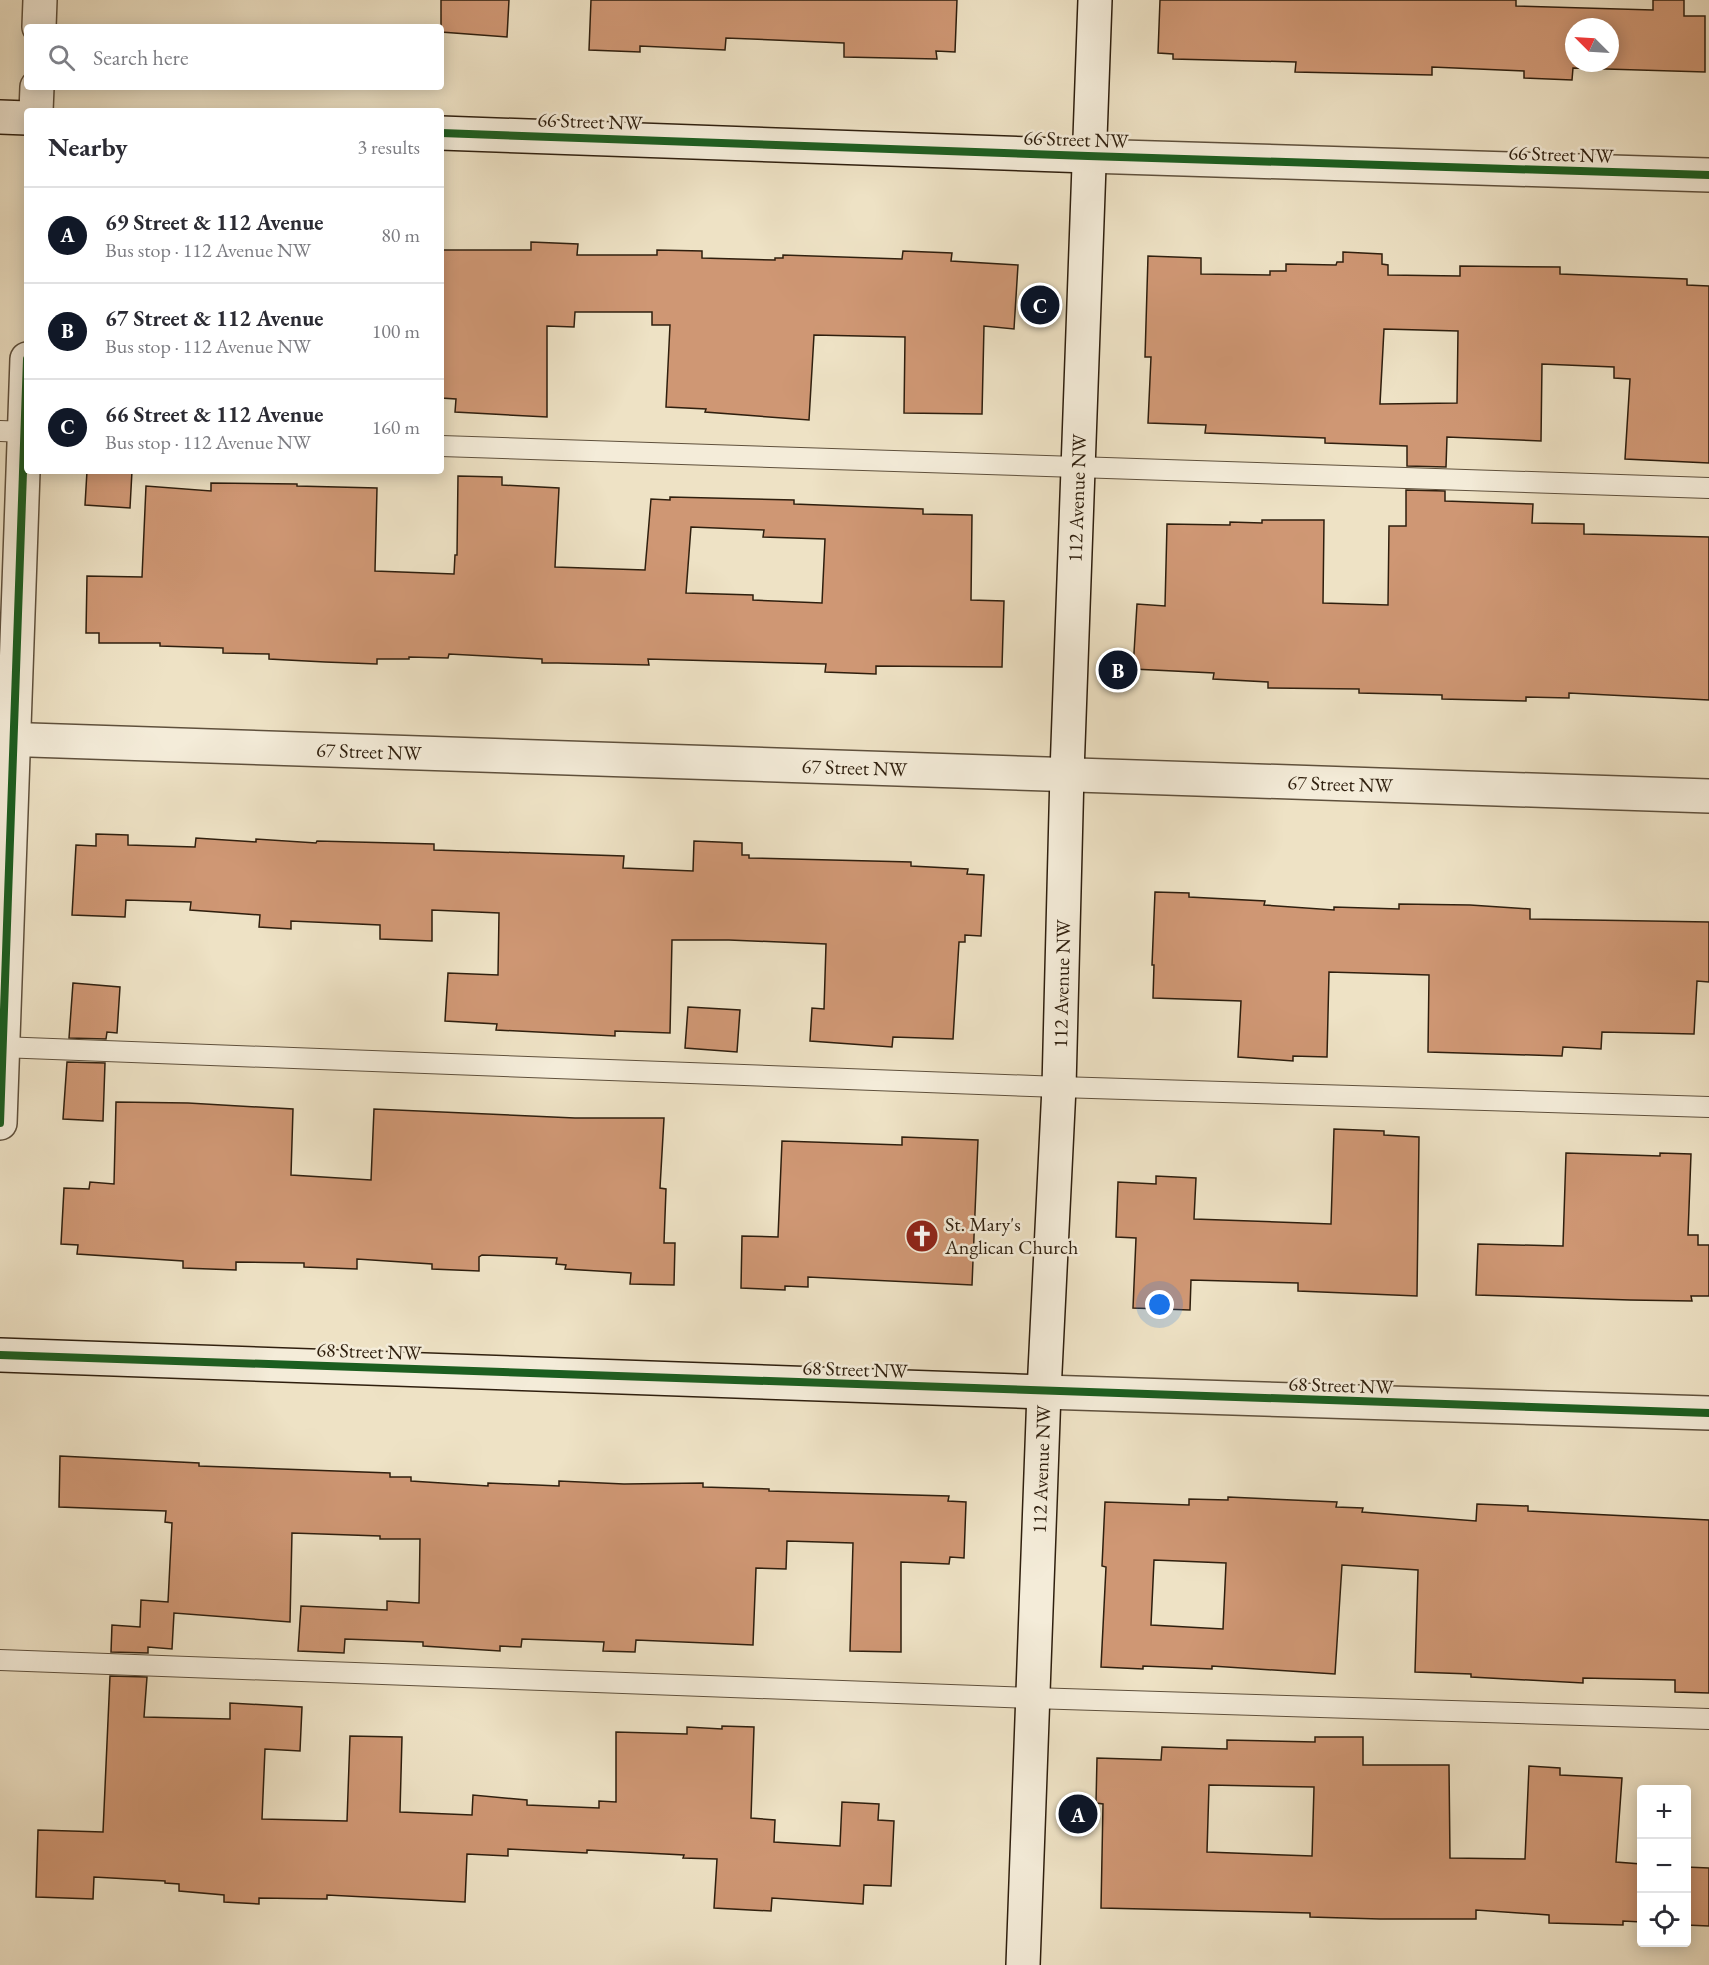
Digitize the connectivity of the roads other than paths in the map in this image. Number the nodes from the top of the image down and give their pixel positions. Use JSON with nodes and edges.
{"nodes":[{"id":1,"x":40,"y":0,"type":"edge"},
{"id":2,"x":1095,"y":0,"type":"edge"},
{"id":3,"x":39,"y":24,"type":"edge"},
{"id":4,"x":37,"y":90,"type":"edge"},
{"id":5,"x":36,"y":108,"type":"edge"},
{"id":6,"x":0,"y":117,"type":"edge"},
{"id":7,"x":24,"y":118,"type":"edge"},
{"id":8,"x":444,"y":132,"type":"edge"},
{"id":9,"x":1088,"y":156,"type":"junction"},
{"id":10,"x":1709,"y":175,"type":"edge"},
{"id":11,"x":24,"y":383,"type":"edge"},
{"id":12,"x":18,"y":432,"type":"edge"},
{"id":13,"x":444,"y":446,"type":"edge"},
{"id":14,"x":1079,"y":469,"type":"junction"},
{"id":15,"x":1709,"y":488,"type":"edge"},
{"id":16,"x":8,"y":739,"type":"edge"},
{"id":17,"x":1066,"y":773,"type":"junction"},
{"id":18,"x":1709,"y":796,"type":"edge"},
{"id":19,"x":2,"y":1047,"type":"edge"},
{"id":20,"x":1059,"y":1087,"type":"junction"},
{"id":21,"x":1709,"y":1107,"type":"edge"},
{"id":22,"x":0,"y":1123,"type":"edge"},
{"id":23,"x":0,"y":1355,"type":"edge"},
{"id":24,"x":1044,"y":1392,"type":"junction"},
{"id":25,"x":1709,"y":1413,"type":"edge"},
{"id":26,"x":0,"y":1660,"type":"edge"},
{"id":27,"x":1032,"y":1698,"type":"junction"},
{"id":28,"x":1709,"y":1719,"type":"edge"},
{"id":29,"x":1023,"y":1965,"type":"edge"}],
"edges":[{"from":1,"to":3,"type":"street"},
{"from":2,"to":9,"type":"street","name":"112 Avenue NW"},
{"from":4,"to":5,"type":"street"},
{"from":6,"to":7,"type":"street"},
{"from":8,"to":9,"type":"street","name":"66 Street NW"},
{"from":9,"to":10,"type":"street","name":"66 Street NW"},
{"from":9,"to":14,"type":"street","name":"112 Avenue NW"},
{"from":11,"to":12,"type":"street"},
{"from":12,"to":16,"type":"street"},
{"from":13,"to":14,"type":"lane"},
{"from":14,"to":15,"type":"lane"},
{"from":14,"to":17,"type":"street","name":"112 Avenue NW"},
{"from":16,"to":17,"type":"street","name":"67 Street NW"},
{"from":16,"to":19,"type":"street"},
{"from":17,"to":18,"type":"street","name":"67 Street NW"},
{"from":17,"to":20,"type":"street","name":"112 Avenue NW"},
{"from":19,"to":20,"type":"lane"},
{"from":19,"to":22,"type":"street"},
{"from":20,"to":21,"type":"lane"},
{"from":20,"to":24,"type":"street","name":"112 Avenue NW"},
{"from":23,"to":24,"type":"street","name":"68 Street NW"},
{"from":24,"to":25,"type":"street","name":"68 Street NW"},
{"from":24,"to":27,"type":"street","name":"112 Avenue NW"},
{"from":26,"to":27,"type":"lane"},
{"from":27,"to":28,"type":"lane"},
{"from":27,"to":29,"type":"street","name":"112 Avenue NW"}]}
